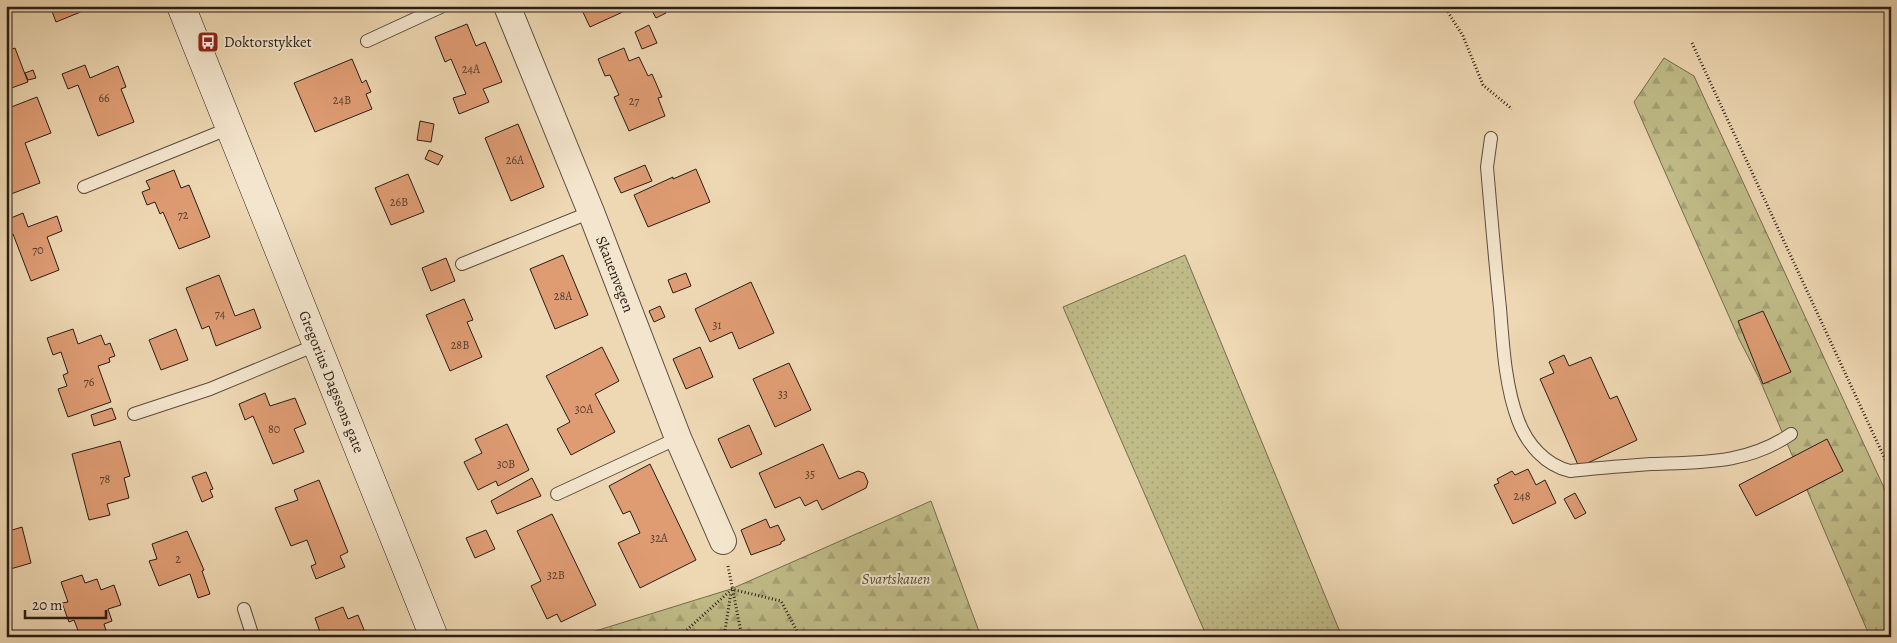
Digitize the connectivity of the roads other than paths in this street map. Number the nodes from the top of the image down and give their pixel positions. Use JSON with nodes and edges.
{"nodes":[{"id":1,"x":181,"y":6,"type":"edge"},
{"id":2,"x":443,"y":6,"type":"edge"},
{"id":3,"x":507,"y":6,"type":"edge"},
{"id":4,"x":366,"y":41,"type":"dead end"},
{"id":5,"x":230,"y":128,"type":"junction"},
{"id":6,"x":1491,"y":138,"type":"dead end"},
{"id":7,"x":84,"y":187,"type":"dead end"},
{"id":8,"x":591,"y":212,"type":"junction"},
{"id":9,"x":462,"y":264,"type":"dead end"},
{"id":10,"x":316,"y":345,"type":"junction"},
{"id":11,"x":134,"y":414,"type":"dead end"},
{"id":12,"x":1791,"y":434,"type":"dead end"},
{"id":13,"x":678,"y":438,"type":"junction"},
{"id":14,"x":557,"y":494,"type":"dead end"},
{"id":15,"x":723,"y":541,"type":"road end"},
{"id":16,"x":244,"y":609,"type":"dead end"},
{"id":17,"x":253,"y":637,"type":"edge"},
{"id":18,"x":434,"y":637,"type":"edge"}],
"edges":[{"from":1,"to":5,"type":"street","name":"Gregorius Dagssons gate"},
{"from":2,"to":4,"type":"lane"},
{"from":3,"to":8,"type":"street","name":"Skauenvegen"},
{"from":5,"to":7,"type":"lane"},
{"from":5,"to":10,"type":"street","name":"Gregorius Dagssons gate"},
{"from":6,"to":12,"type":"lane"},
{"from":8,"to":9,"type":"lane"},
{"from":8,"to":13,"type":"street","name":"Skauenvegen"},
{"from":10,"to":11,"type":"lane"},
{"from":10,"to":18,"type":"street","name":"Gregorius Dagssons gate"},
{"from":13,"to":14,"type":"lane"},
{"from":13,"to":15,"type":"street","name":"Skauenvegen"},
{"from":16,"to":17,"type":"lane"}]}
